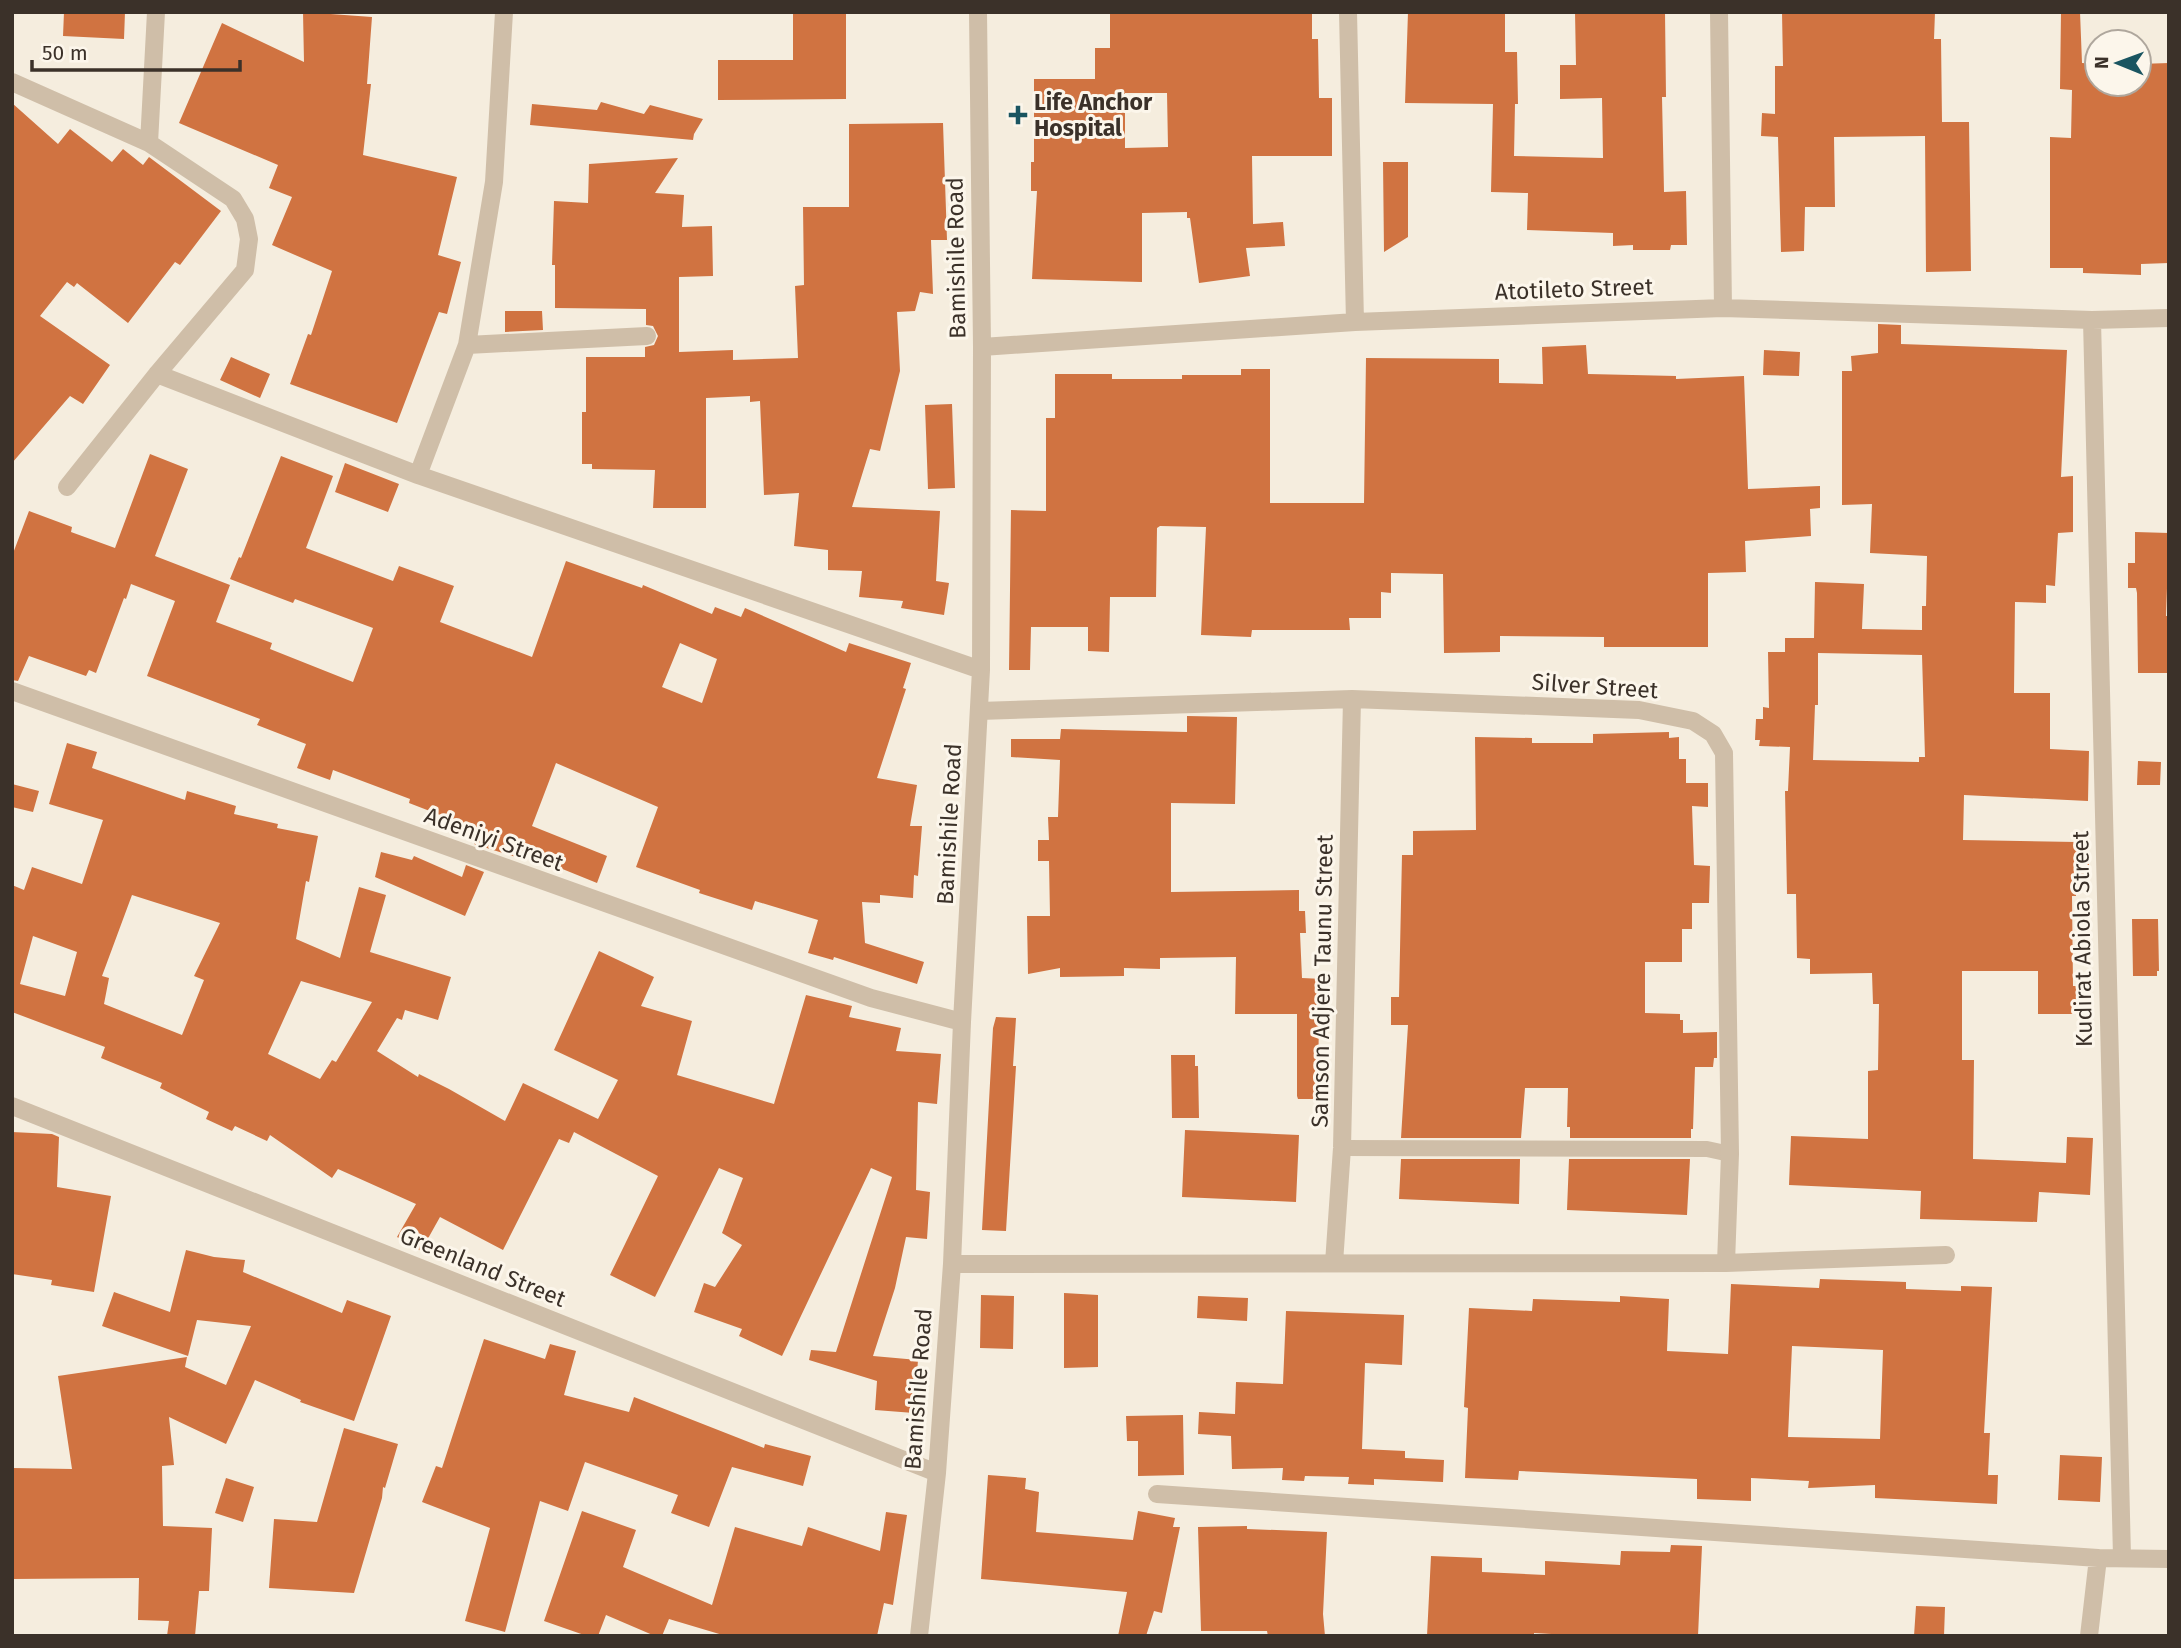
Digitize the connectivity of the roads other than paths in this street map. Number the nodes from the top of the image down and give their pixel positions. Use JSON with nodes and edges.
{"nodes":[{"id":1,"x":156,"y":12,"type":"edge"},
{"id":2,"x":504,"y":12,"type":"edge"},
{"id":3,"x":978,"y":12,"type":"edge"},
{"id":4,"x":1348,"y":12,"type":"edge"},
{"id":5,"x":1719,"y":12,"type":"edge"},
{"id":6,"x":12,"y":82,"type":"edge"},
{"id":7,"x":149,"y":143,"type":"junction"},
{"id":8,"x":1723,"y":308,"type":"junction"},
{"id":9,"x":2169,"y":318,"type":"edge"},
{"id":10,"x":2092,"y":320,"type":"junction"},
{"id":11,"x":1355,"y":322,"type":"junction"},
{"id":12,"x":647,"y":336,"type":"dead end"},
{"id":13,"x":467,"y":345,"type":"junction"},
{"id":14,"x":982,"y":347,"type":"junction"},
{"id":15,"x":157,"y":374,"type":"junction"},
{"id":16,"x":418,"y":475,"type":"junction"},
{"id":17,"x":66,"y":486,"type":"dead end"},
{"id":18,"x":981,"y":670,"type":"junction"},
{"id":19,"x":12,"y":691,"type":"edge"},
{"id":20,"x":1352,"y":699,"type":"junction"},
{"id":21,"x":979,"y":711,"type":"junction"},
{"id":22,"x":962,"y":1022,"type":"junction"},
{"id":23,"x":12,"y":1106,"type":"edge"},
{"id":24,"x":1342,"y":1148,"type":"junction"},
{"id":25,"x":1730,"y":1154,"type":"junction"},
{"id":26,"x":1946,"y":1255,"type":"dead end"},
{"id":27,"x":1334,"y":1263,"type":"junction"},
{"id":28,"x":1726,"y":1263,"type":"junction"},
{"id":29,"x":952,"y":1264,"type":"junction"},
{"id":30,"x":937,"y":1473,"type":"junction"},
{"id":31,"x":1157,"y":1494,"type":"dead end"},
{"id":32,"x":2122,"y":1557,"type":"junction"},
{"id":33,"x":2098,"y":1558,"type":"junction"},
{"id":34,"x":2169,"y":1559,"type":"edge"},
{"id":35,"x":919,"y":1636,"type":"edge"},
{"id":36,"x":2089,"y":1636,"type":"edge"}],
"edges":[{"from":1,"to":7,"type":"street"},
{"from":2,"to":13,"type":"street"},
{"from":3,"to":14,"type":"street","name":"Bamishile Road"},
{"from":4,"to":11,"type":"street"},
{"from":5,"to":8,"type":"street"},
{"from":6,"to":7,"type":"street"},
{"from":7,"to":15,"type":"street"},
{"from":8,"to":10,"type":"street","name":"Atotileto Street"},
{"from":8,"to":11,"type":"street","name":"Atotileto Street"},
{"from":9,"to":10,"type":"street","name":"Atotileto Street"},
{"from":10,"to":32,"type":"street","name":"Kudirat Abiola Street"},
{"from":11,"to":14,"type":"street","name":"Atotileto Street"},
{"from":12,"to":13,"type":"street"},
{"from":13,"to":16,"type":"street"},
{"from":14,"to":18,"type":"street","name":"Bamishile Road"},
{"from":15,"to":16,"type":"street"},
{"from":15,"to":17,"type":"street"},
{"from":16,"to":18,"type":"street"},
{"from":18,"to":21,"type":"street","name":"Bamishile Road"},
{"from":19,"to":22,"type":"street","name":"Adeniyi Street"},
{"from":20,"to":21,"type":"street","name":"Silver Street"},
{"from":20,"to":24,"type":"street","name":"Samson Adjere Taunu Street"},
{"from":20,"to":25,"type":"street","name":"Silver Street"},
{"from":21,"to":22,"type":"street","name":"Bamishile Road"},
{"from":22,"to":29,"type":"street","name":"Bamishile Road"},
{"from":23,"to":30,"type":"street","name":"Greenland Street"},
{"from":24,"to":25,"type":"lane"},
{"from":24,"to":27,"type":"street","name":"Samson Adjere Taunu Street"},
{"from":25,"to":28,"type":"street","name":"Silver Street"},
{"from":26,"to":28,"type":"street"},
{"from":27,"to":28,"type":"street"},
{"from":27,"to":29,"type":"street"},
{"from":29,"to":30,"type":"street","name":"Bamishile Road"},
{"from":30,"to":35,"type":"street","name":"Bamishile Road"},
{"from":31,"to":33,"type":"street"},
{"from":32,"to":33,"type":"street"},
{"from":32,"to":34,"type":"street"},
{"from":33,"to":36,"type":"street"}]}
